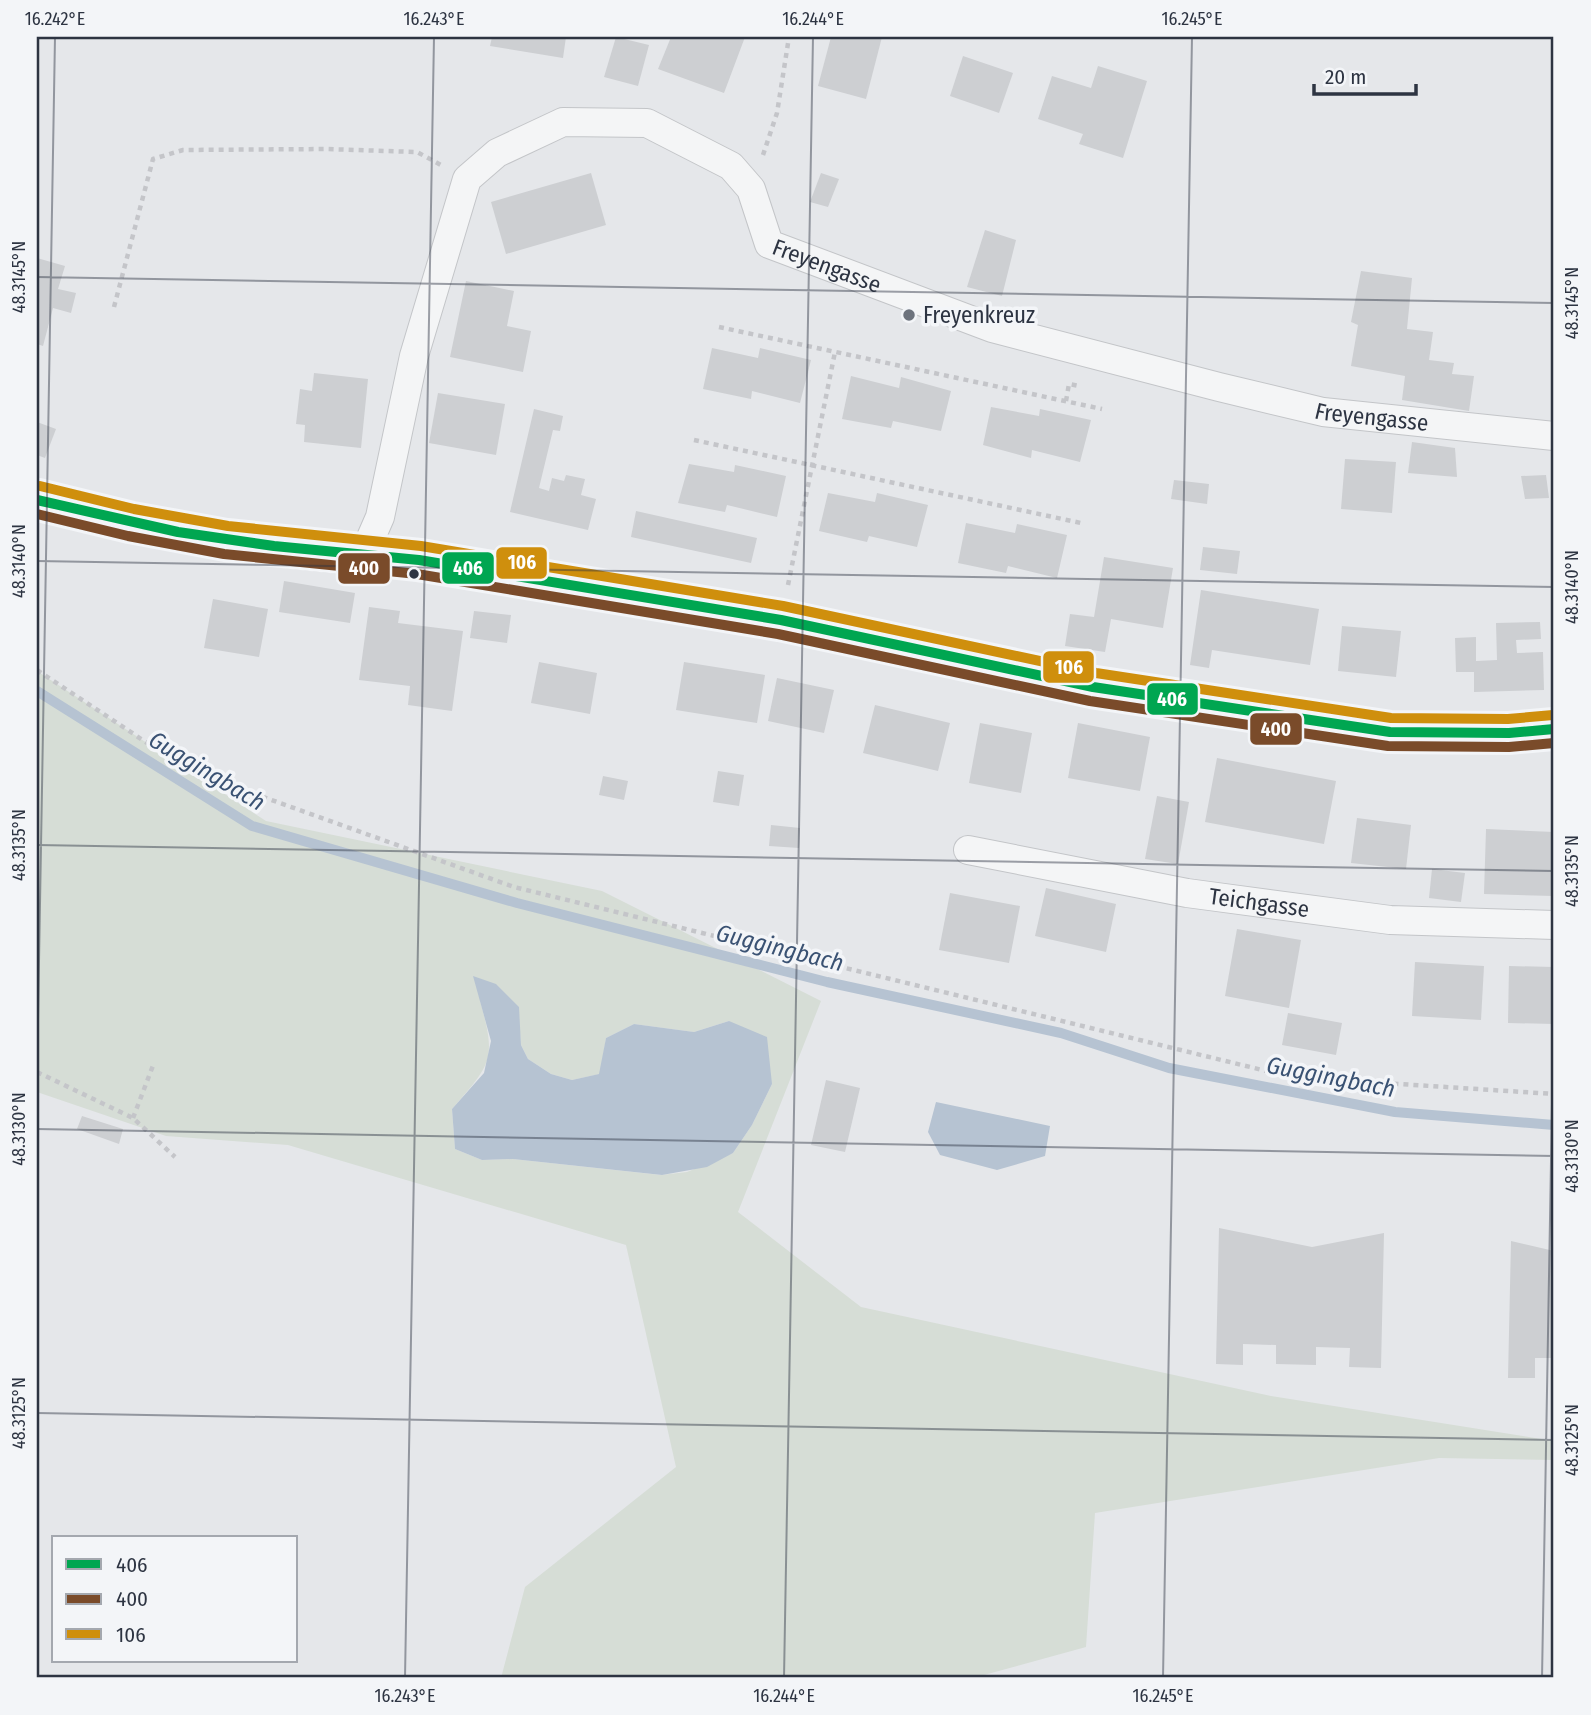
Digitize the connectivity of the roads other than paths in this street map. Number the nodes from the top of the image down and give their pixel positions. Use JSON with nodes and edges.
{"nodes":[{"id":1,"x":1554,"y":436,"type":"edge"},
{"id":2,"x":37,"y":500,"type":"edge"},
{"id":3,"x":363,"y":556,"type":"junction"},
{"id":4,"x":1554,"y":729,"type":"edge"},
{"id":5,"x":968,"y":850,"type":"dead end"},
{"id":6,"x":1554,"y":925,"type":"edge"}],
"edges":[{"from":1,"to":3,"type":"street","name":"Freyengasse"},
{"from":2,"to":3,"type":"main road"},
{"from":3,"to":4,"type":"main road"},
{"from":5,"to":6,"type":"street","name":"Teichgasse"}]}
